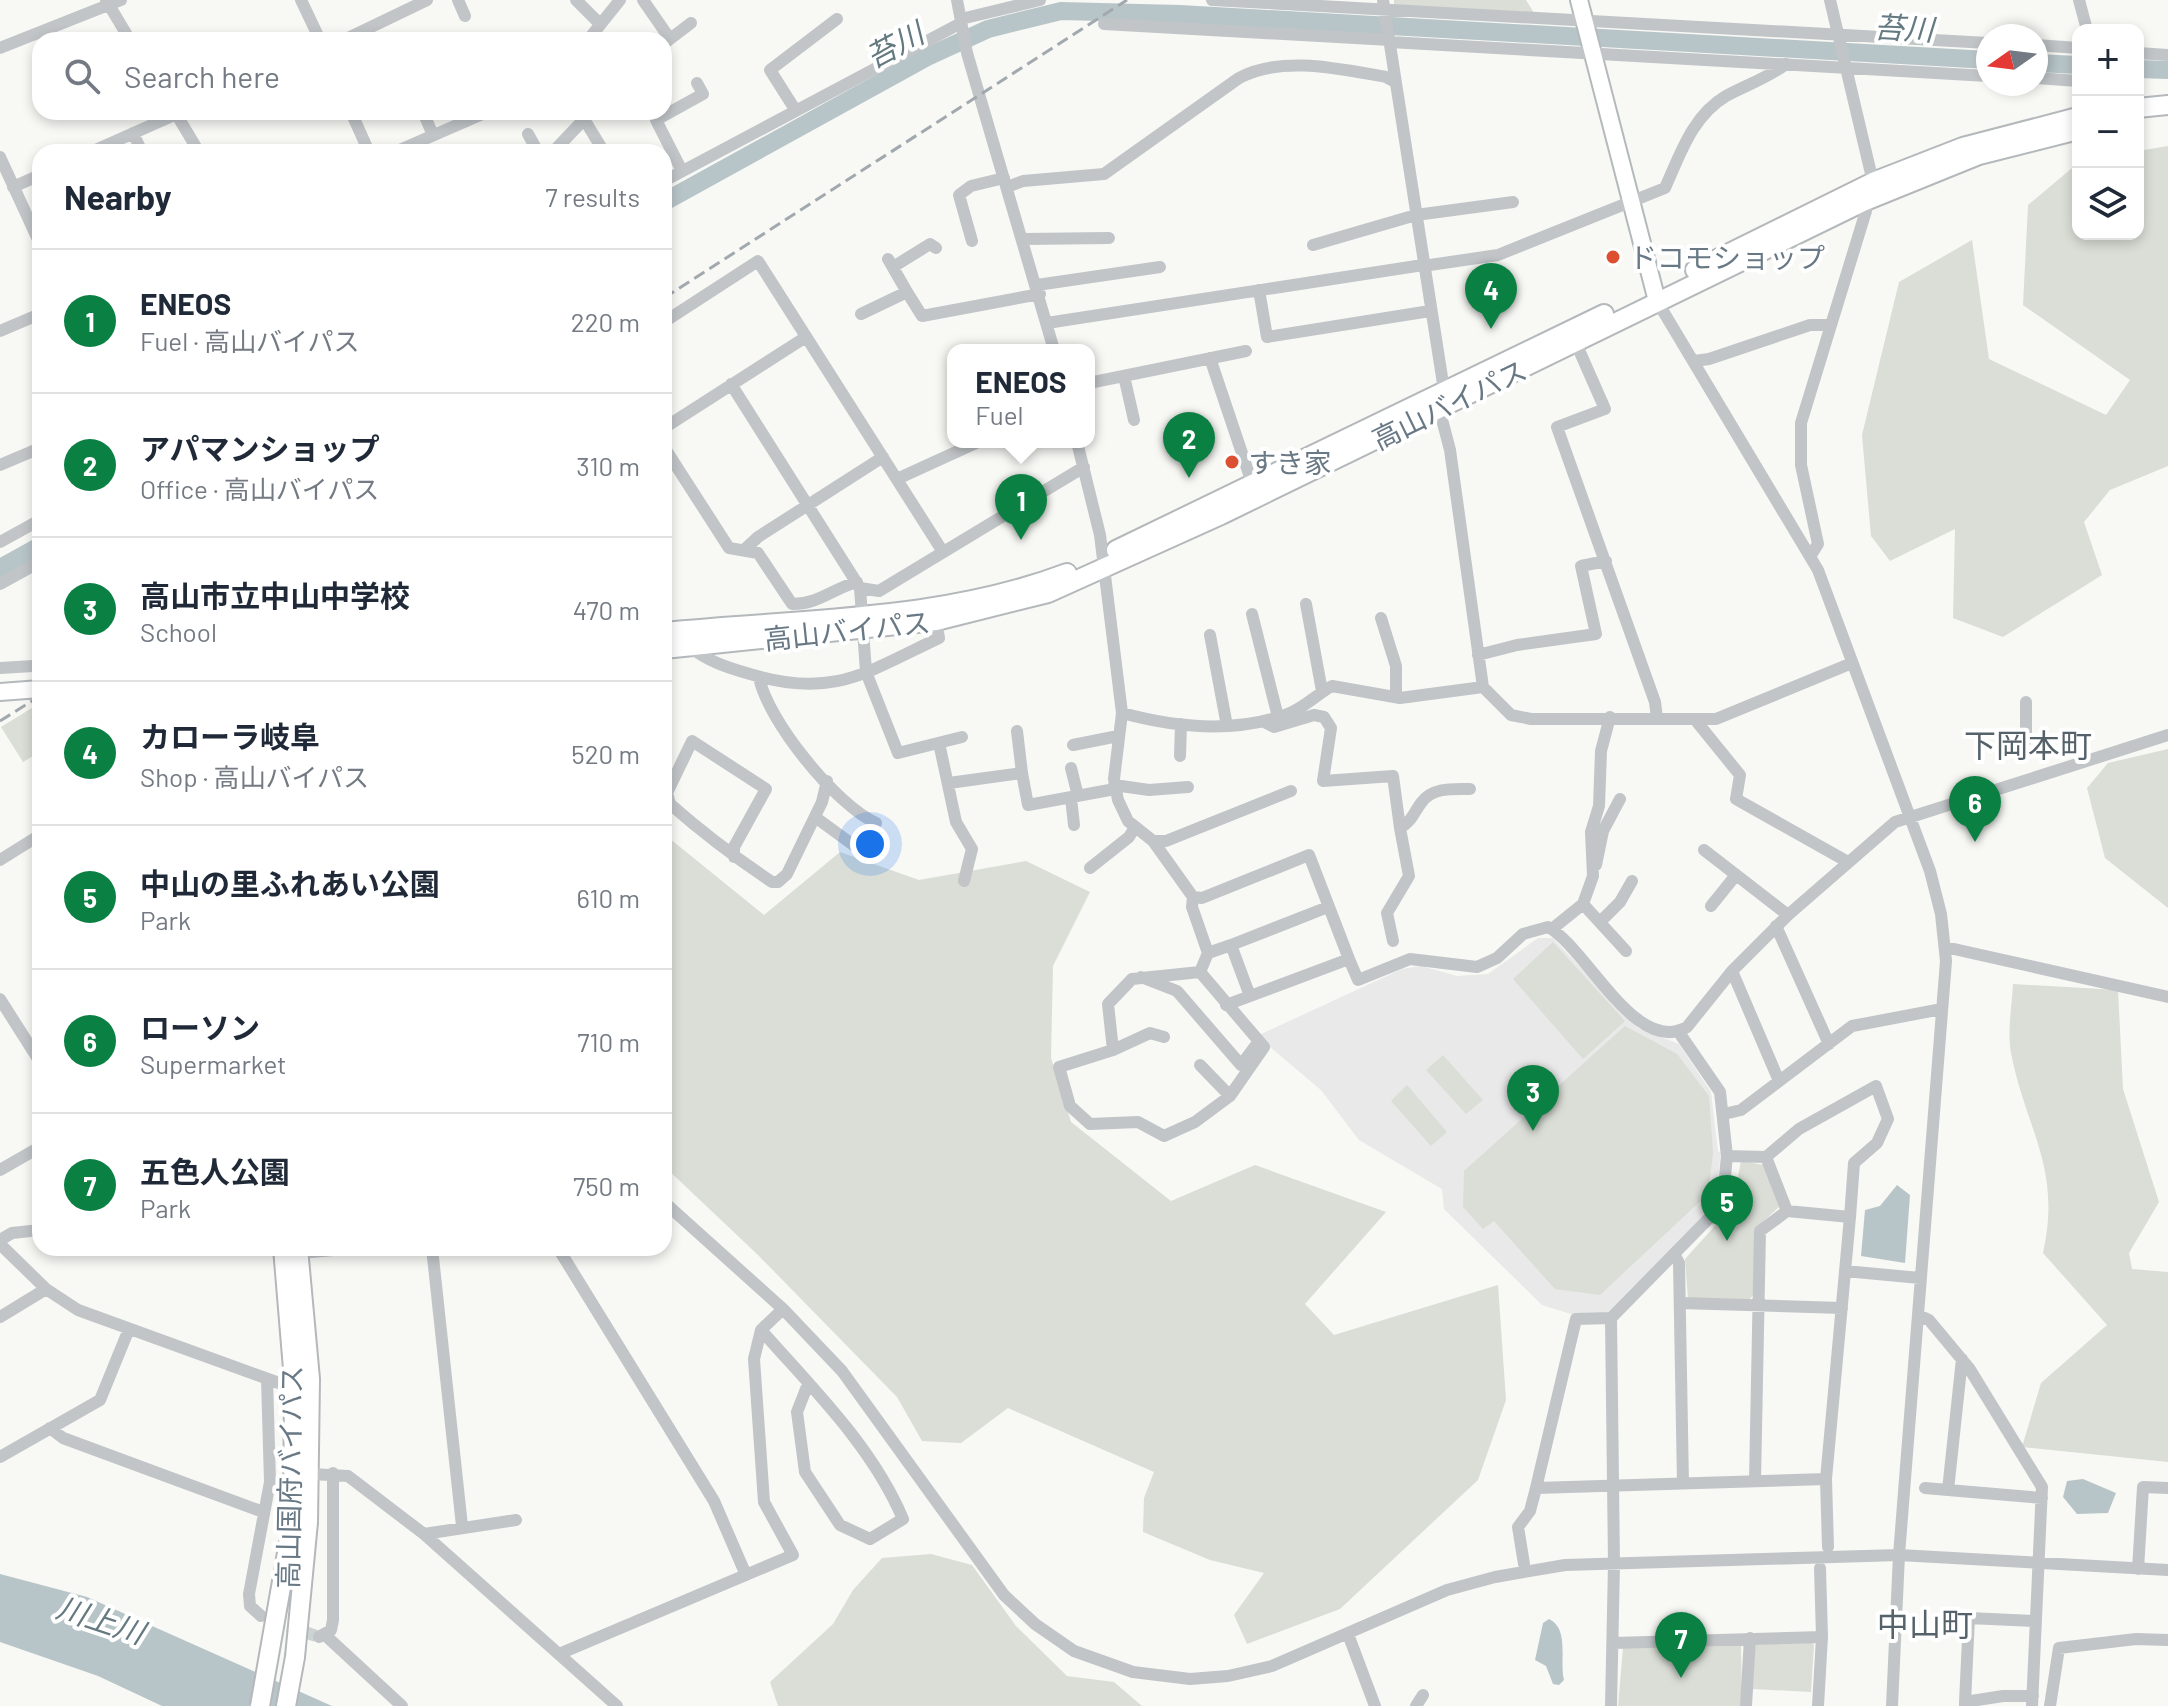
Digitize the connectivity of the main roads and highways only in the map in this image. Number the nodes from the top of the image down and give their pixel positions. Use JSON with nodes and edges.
{"nodes":[{"id":1,"x":1579,"y":0,"type":"edge"},
{"id":2,"x":2168,"y":105,"type":"edge"},
{"id":3,"x":2144,"y":107,"type":"edge"},
{"id":4,"x":2168,"y":118,"type":"edge"},
{"id":5,"x":2072,"y":119,"type":"edge"},
{"id":6,"x":2144,"y":120,"type":"edge"},
{"id":7,"x":2072,"y":132,"type":"edge"},
{"id":8,"x":1656,"y":296,"type":"junction"},
{"id":9,"x":1442,"y":399,"type":"junction"},
{"id":10,"x":1103,"y":563,"type":"junction"},
{"id":11,"x":861,"y":625,"type":"junction"},
{"id":12,"x":672,"y":632,"type":"edge"},
{"id":13,"x":672,"y":648,"type":"edge"},
{"id":14,"x":32,"y":690,"type":"edge"},
{"id":15,"x":0,"y":692,"type":"edge"},
{"id":16,"x":293,"y":1256,"type":"edge"},
{"id":17,"x":294,"y":1256,"type":"edge"},
{"id":18,"x":301,"y":1521,"type":"junction"},
{"id":19,"x":260,"y":1706,"type":"edge"},
{"id":20,"x":269,"y":1706,"type":"edge"},
{"id":21,"x":288,"y":1706,"type":"edge"}],
"edges":[{"from":1,"to":8,"type":"main road"},
{"from":2,"to":3,"type":"highway"},
{"from":4,"to":6,"type":"highway"},
{"from":5,"to":8,"type":"highway","name":"高山バイパス"},
{"from":7,"to":8,"type":"highway","name":"高山バイパス"},
{"from":8,"to":9,"type":"highway","name":"高山バイパス"},
{"from":9,"to":10,"type":"highway","name":"高山バイパス"},
{"from":9,"to":10,"type":"highway","name":"高山バイパス"},
{"from":10,"to":11,"type":"highway","name":"高山バイパス"},
{"from":10,"to":11,"type":"highway","name":"高山バイパス"},
{"from":11,"to":12,"type":"highway","name":"高山バイパス"},
{"from":11,"to":13,"type":"highway","name":"高山バイパス"},
{"from":14,"to":15,"type":"main road"},
{"from":16,"to":18,"type":"highway","name":"高山国府バイパス"},
{"from":17,"to":18,"type":"highway","name":"高山国府バイパス"},
{"from":18,"to":19,"type":"highway","bridge":true},
{"from":18,"to":20,"type":"highway","name":"高山国府バイパス","bridge":true},
{"from":18,"to":21,"type":"highway","name":"高山国府バイパス","bridge":true}]}
